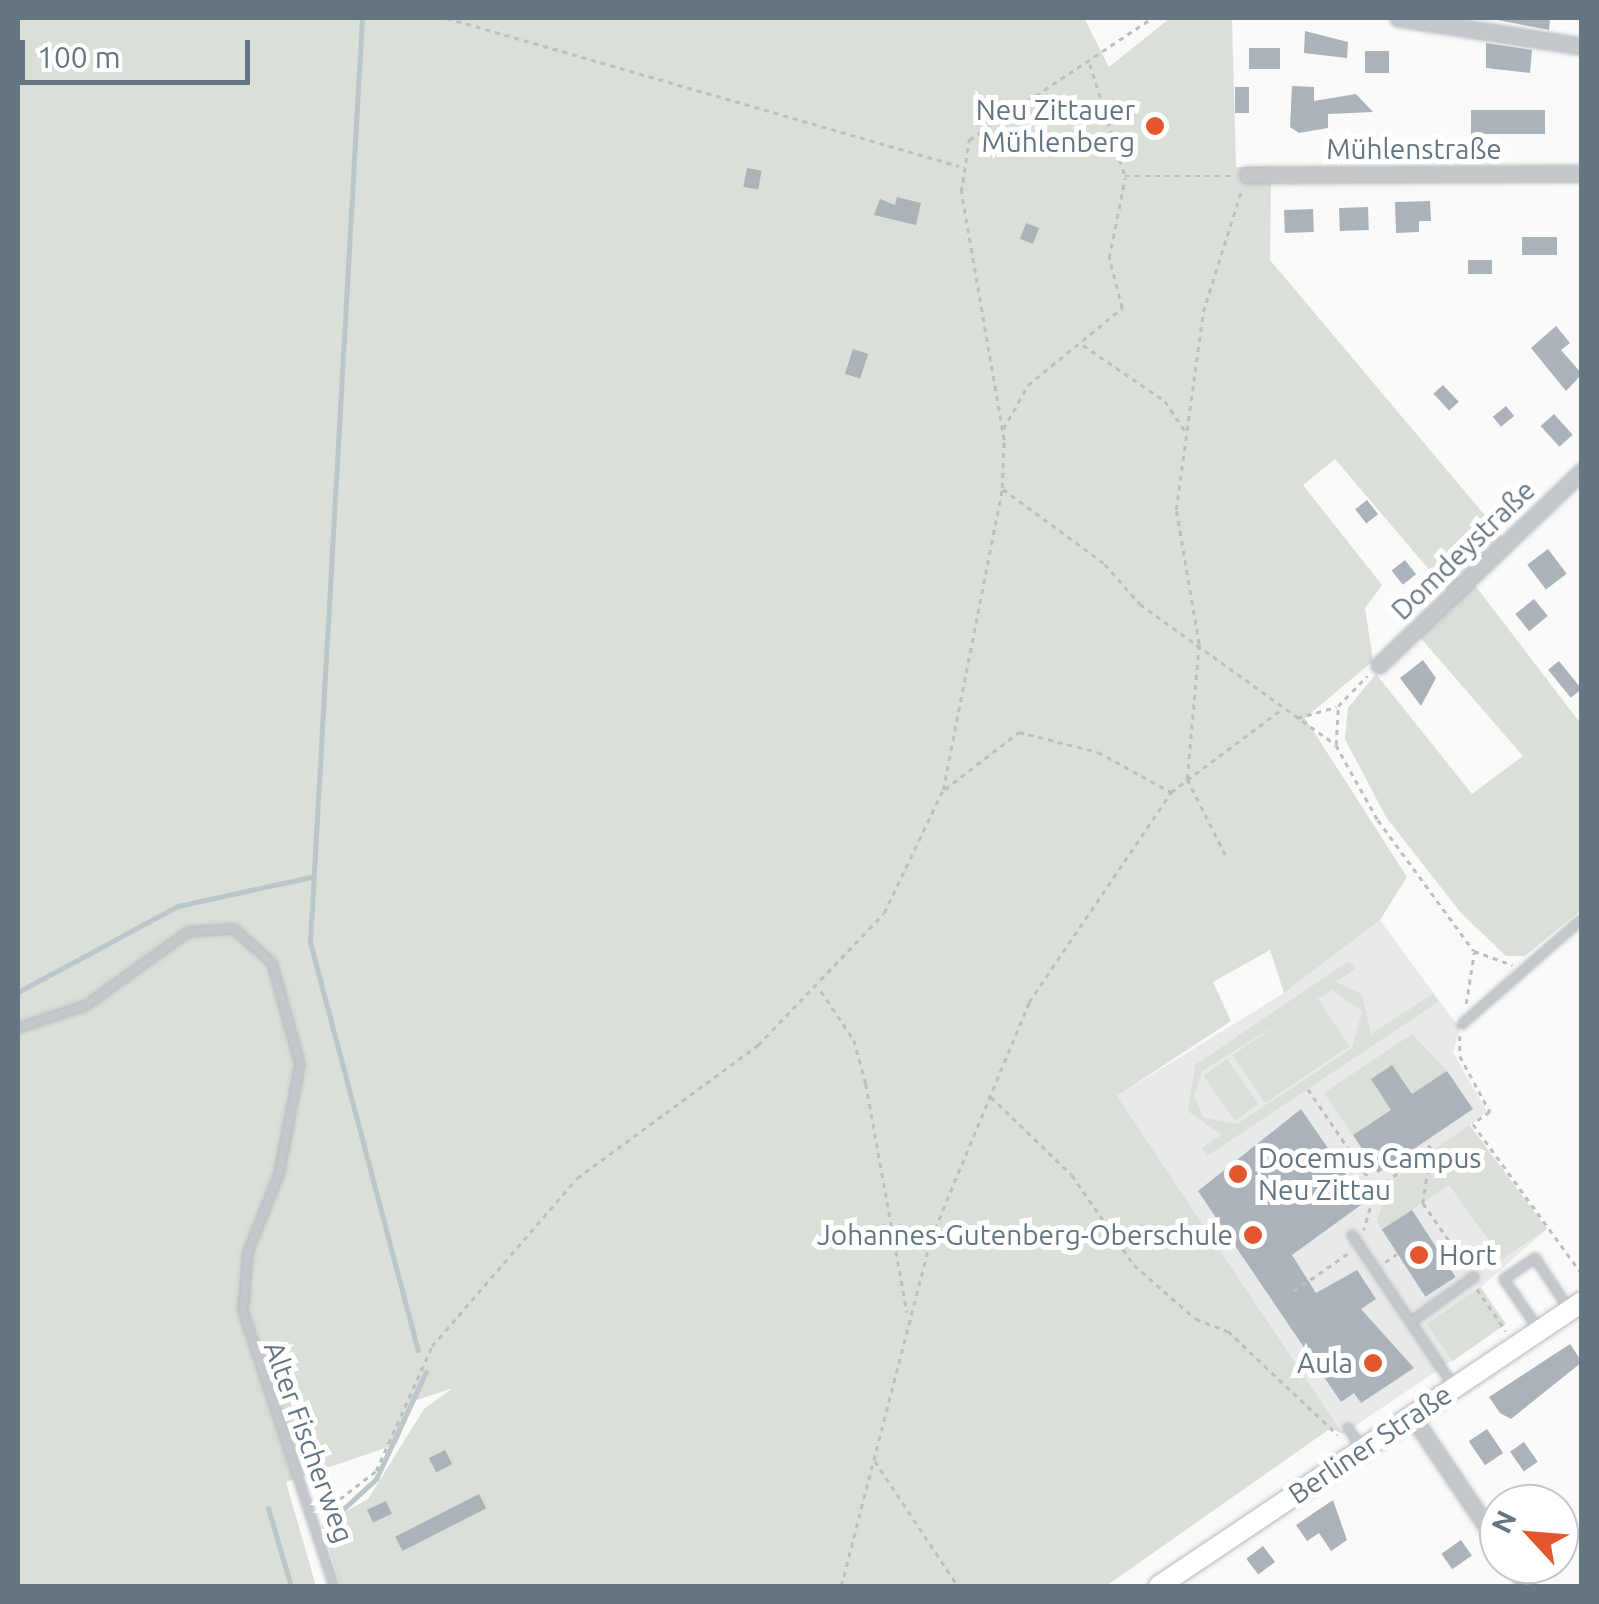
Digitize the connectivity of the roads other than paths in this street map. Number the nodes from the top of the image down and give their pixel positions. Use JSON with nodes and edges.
{"nodes":[{"id":1,"x":1398,"y":18,"type":"edge"},
{"id":2,"x":1582,"y":46,"type":"edge"},
{"id":3,"x":1582,"y":173,"type":"edge"},
{"id":4,"x":1248,"y":175,"type":"road end"},
{"id":5,"x":1580,"y":477,"type":"edge"},
{"id":6,"x":1379,"y":665,"type":"road end"},
{"id":7,"x":1582,"y":918,"type":"edge"},
{"id":8,"x":1462,"y":1024,"type":"road end"},
{"id":9,"x":18,"y":1028,"type":"edge"},
{"id":10,"x":1352,"y":1235,"type":"dead end"},
{"id":11,"x":1474,"y":1277,"type":"road end"},
{"id":12,"x":1575,"y":1306,"type":"edge"},
{"id":13,"x":1412,"y":1321,"type":"junction"},
{"id":14,"x":1540,"y":1330,"type":"junction"},
{"id":15,"x":1454,"y":1387,"type":"junction"},
{"id":16,"x":1412,"y":1416,"type":"junction"},
{"id":17,"x":1479,"y":1515,"type":"edge"},
{"id":18,"x":334,"y":1586,"type":"edge"},
{"id":19,"x":1159,"y":1586,"type":"edge"}],
"edges":[{"from":1,"to":2,"type":"street"},
{"from":3,"to":4,"type":"street","name":"Mühlenstraße"},
{"from":5,"to":6,"type":"street","name":"Domdeystraße"},
{"from":7,"to":8,"type":"lane"},
{"from":9,"to":18,"type":"lane","name":"Alter Fischerweg"},
{"from":10,"to":13,"type":"lane"},
{"from":11,"to":13,"type":"lane"},
{"from":12,"to":14,"type":"main road","name":"Berliner Straße"},
{"from":12,"to":14,"type":"lane"},
{"from":13,"to":15,"type":"lane"},
{"from":14,"to":15,"type":"main road","name":"Berliner Straße"},
{"from":15,"to":16,"type":"main road","name":"Berliner Straße"},
{"from":16,"to":17,"type":"street"},
{"from":16,"to":19,"type":"main road","name":"Berliner Straße"}]}
